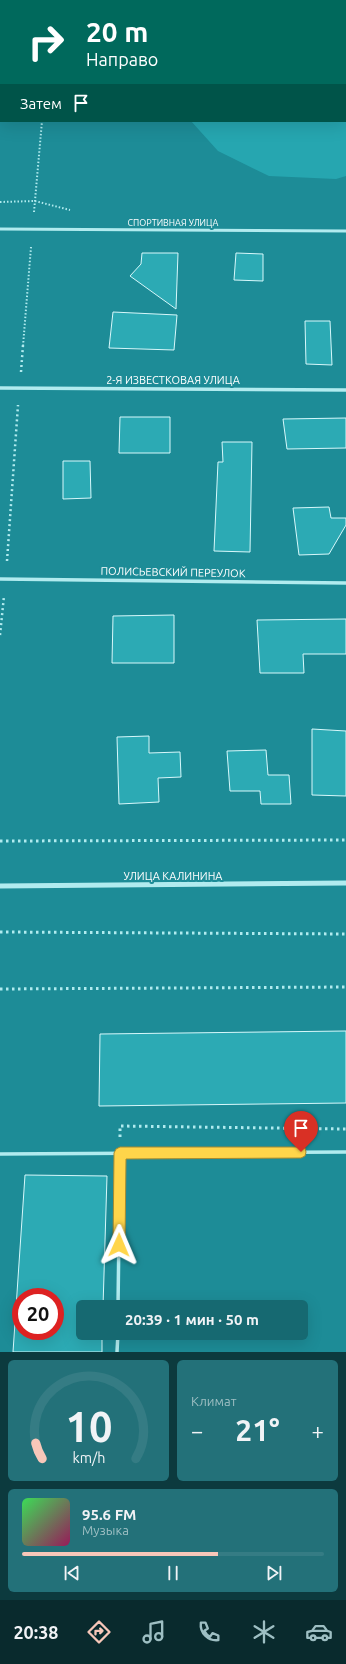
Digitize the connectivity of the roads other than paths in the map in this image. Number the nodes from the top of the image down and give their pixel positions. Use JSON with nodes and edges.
{"nodes":[{"id":1,"x":0,"y":229,"type":"edge"},
{"id":2,"x":346,"y":231,"type":"edge"},
{"id":3,"x":0,"y":388,"type":"edge"},
{"id":4,"x":346,"y":390,"type":"edge"},
{"id":5,"x":0,"y":579,"type":"edge"},
{"id":6,"x":346,"y":583,"type":"edge"},
{"id":7,"x":346,"y":883,"type":"edge"},
{"id":8,"x":0,"y":886,"type":"edge"},
{"id":9,"x":346,"y":1152,"type":"edge"},
{"id":10,"x":120,"y":1153,"type":"junction"},
{"id":11,"x":0,"y":1154,"type":"edge"},
{"id":12,"x":118,"y":1300,"type":"edge"},
{"id":13,"x":118,"y":1340,"type":"edge"},
{"id":14,"x":117,"y":1352,"type":"edge"}],
"edges":[{"from":1,"to":2,"type":"street","name":"СПОРТИВНАЯ УЛИЦА"},
{"from":3,"to":4,"type":"street","name":"2-Я ИЗВЕСТКОВАЯ УЛИЦА"},
{"from":5,"to":6,"type":"street","name":"ПОЛИСЬЕВСКИЙ ПЕРЕУЛОК"},
{"from":7,"to":8,"type":"street","name":"УЛИЦА КАЛИНИНА"},
{"from":9,"to":10,"type":"lane"},
{"from":10,"to":11,"type":"lane"},
{"from":10,"to":12,"type":"lane"},
{"from":13,"to":14,"type":"lane"}]}
